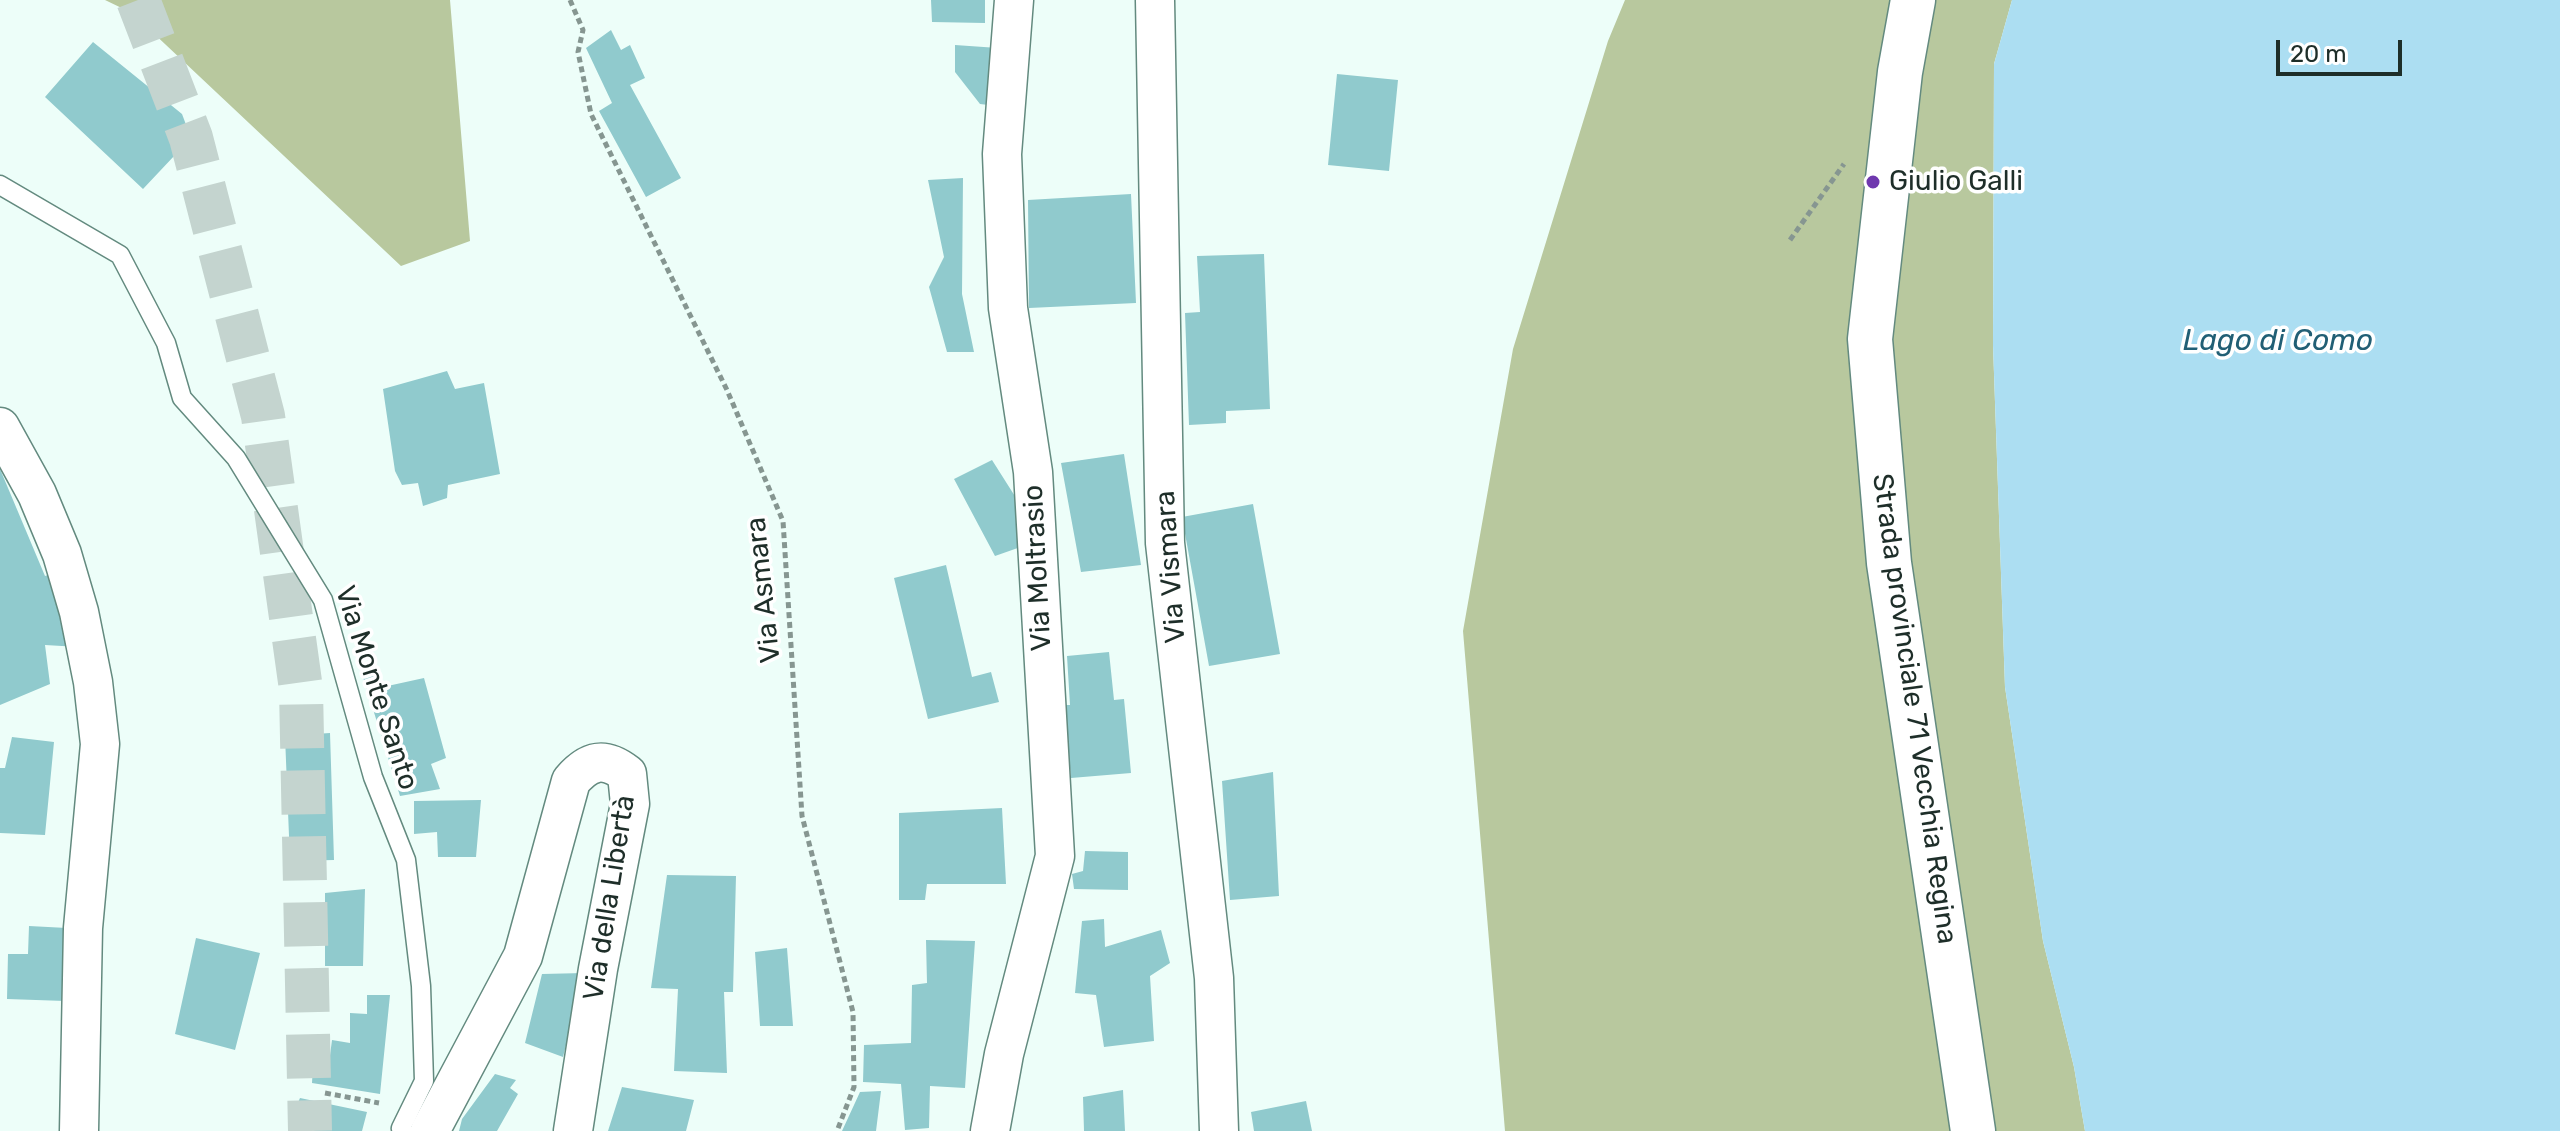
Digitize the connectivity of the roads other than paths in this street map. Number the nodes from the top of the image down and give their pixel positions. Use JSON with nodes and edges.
{"nodes":[{"id":1,"x":1014,"y":0,"type":"edge"},
{"id":2,"x":1155,"y":0,"type":"edge"},
{"id":3,"x":1913,"y":0,"type":"edge"},
{"id":4,"x":0,"y":185,"type":"edge"},
{"id":5,"x":0,"y":427,"type":"edge"},
{"id":6,"x":79,"y":1131,"type":"edge"},
{"id":7,"x":404,"y":1131,"type":"edge"},
{"id":8,"x":430,"y":1131,"type":"edge"},
{"id":9,"x":573,"y":1131,"type":"edge"},
{"id":10,"x":990,"y":1131,"type":"edge"},
{"id":11,"x":1219,"y":1131,"type":"edge"},
{"id":12,"x":1973,"y":1131,"type":"edge"}],
"edges":[{"from":1,"to":10,"type":"street","name":"Via Moltrasio"},
{"from":2,"to":11,"type":"street","name":"Via Vismara"},
{"from":3,"to":12,"type":"street","name":"Strada provinciale 71 Vecchia Regina"},
{"from":4,"to":7,"type":"lane","name":"Via Monte Santo"},
{"from":5,"to":6,"type":"street"},
{"from":8,"to":9,"type":"street","name":"Via della Libertà"}]}
